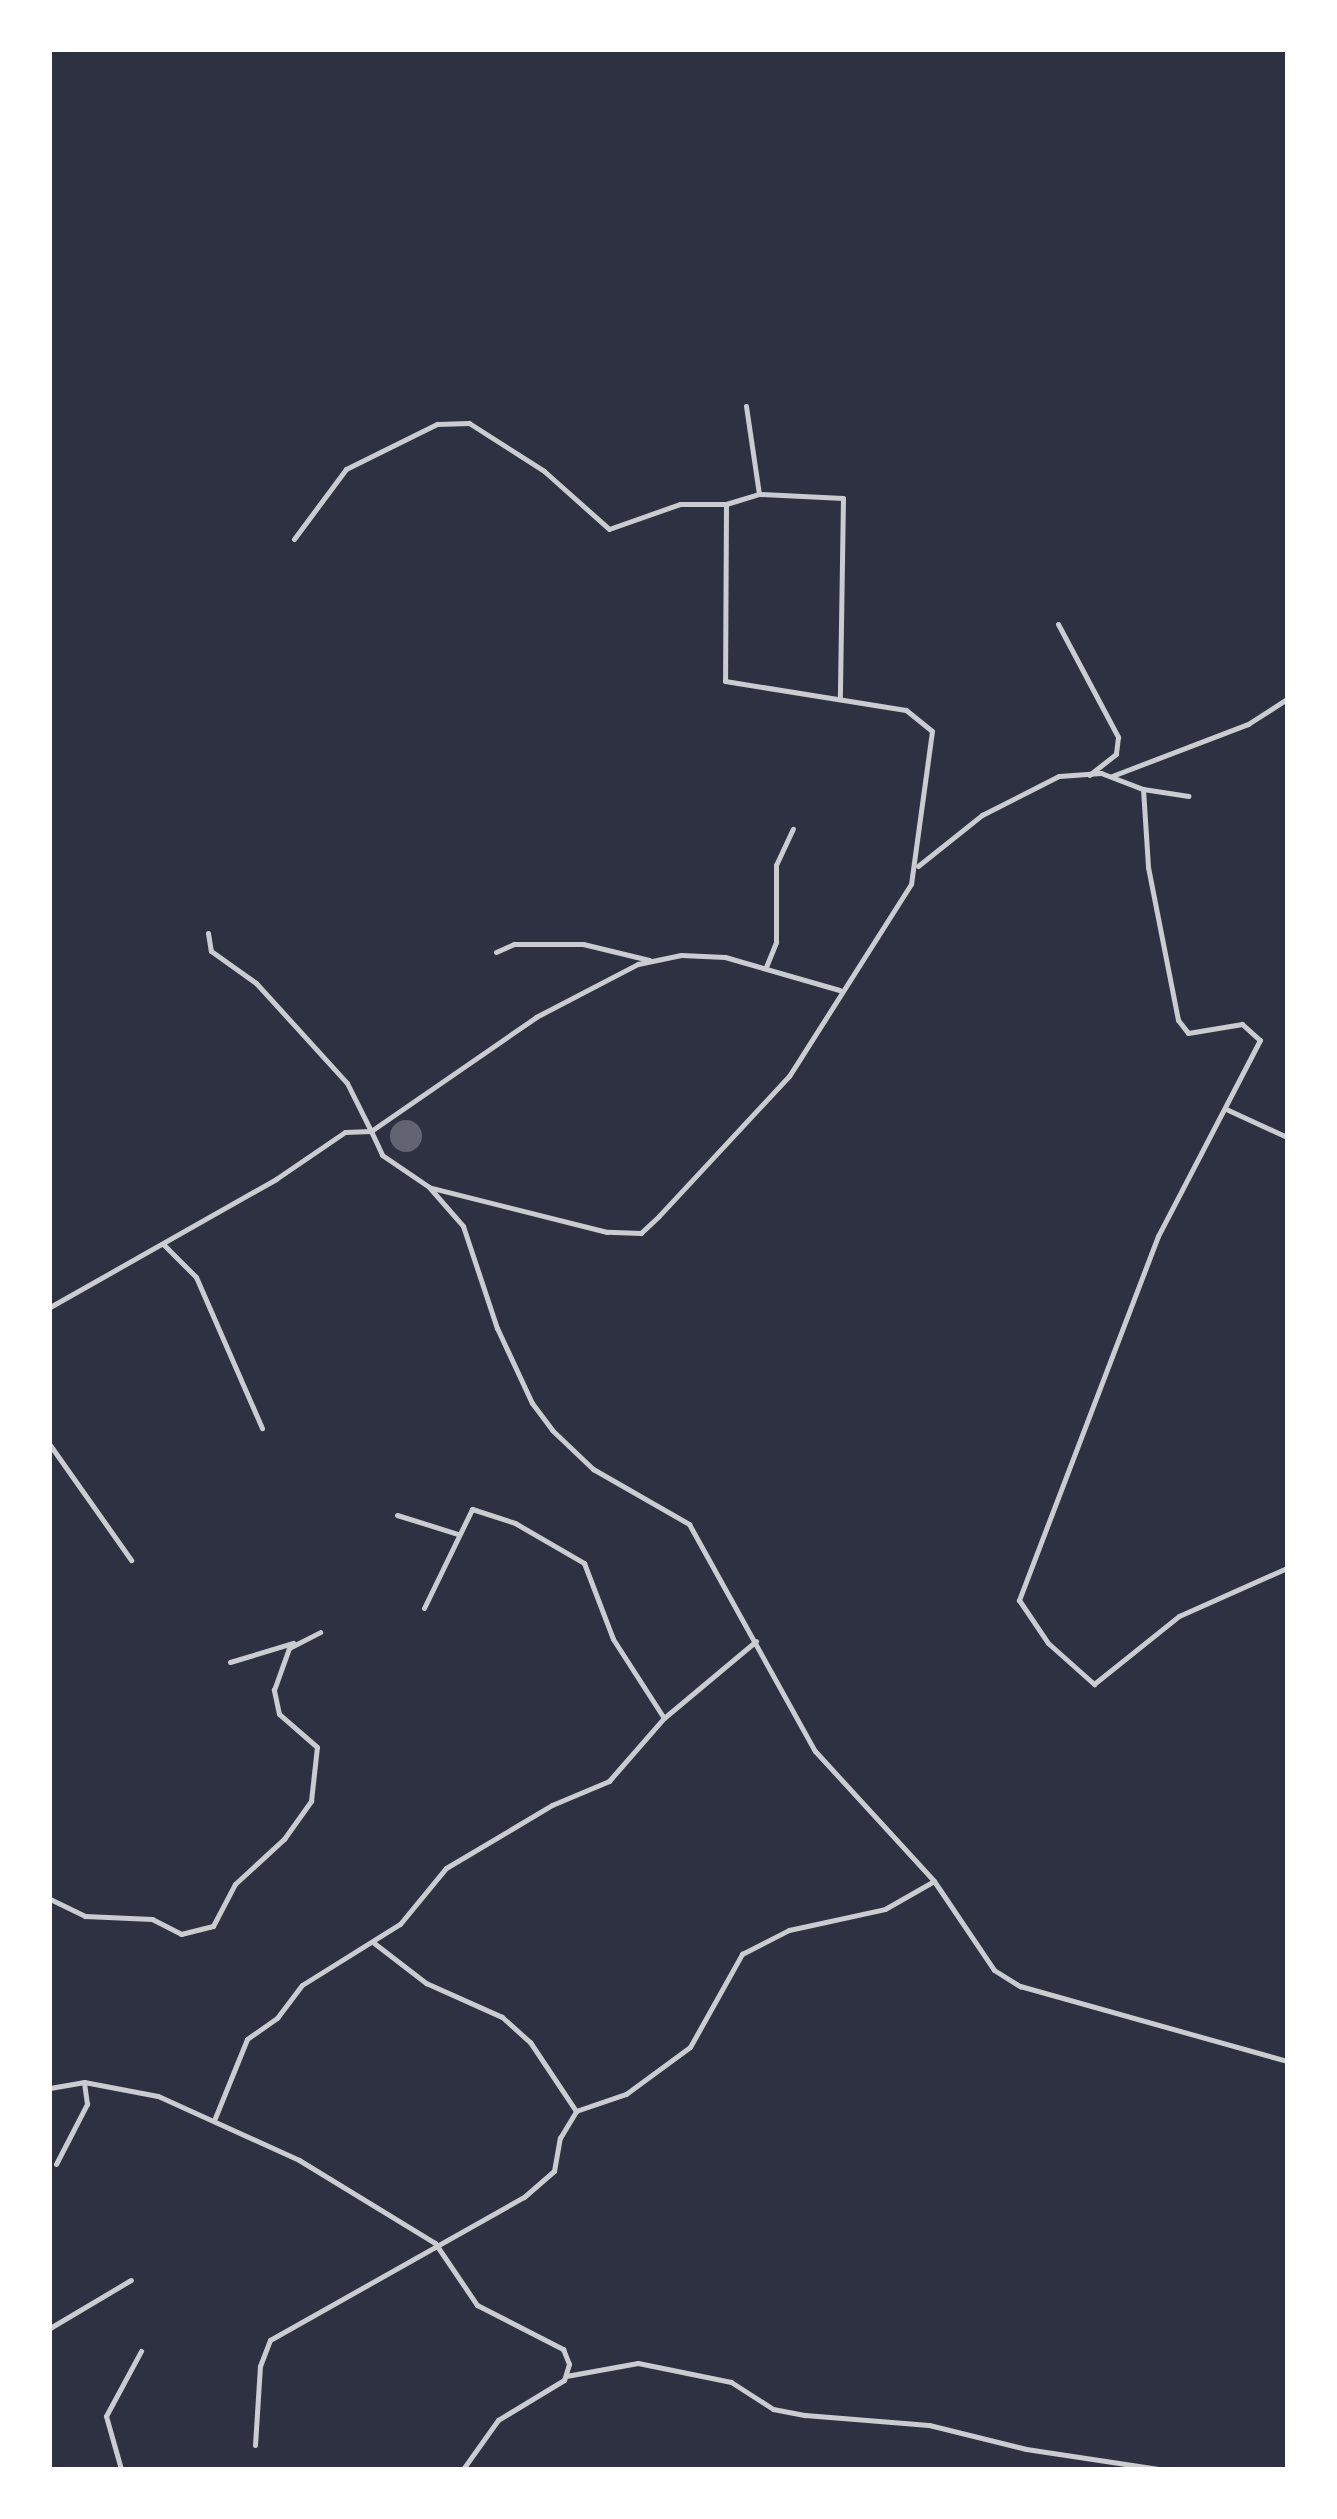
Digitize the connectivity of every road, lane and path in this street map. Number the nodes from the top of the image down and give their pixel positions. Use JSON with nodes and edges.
{"nodes":[{"id":1,"x":746,"y":406,"type":"dead end"},
{"id":2,"x":759,"y":494,"type":"junction"},
{"id":3,"x":726,"y":504,"type":"junction"},
{"id":4,"x":294,"y":539,"type":"dead end"},
{"id":5,"x":1058,"y":624,"type":"dead end"},
{"id":6,"x":840,"y":697,"type":"junction"},
{"id":7,"x":1287,"y":699,"type":"edge"},
{"id":8,"x":1086,"y":776,"type":"junction"},
{"id":9,"x":1112,"y":776,"type":"junction"},
{"id":10,"x":1143,"y":790,"type":"junction"},
{"id":11,"x":1188,"y":796,"type":"dead end"},
{"id":12,"x":793,"y":829,"type":"dead end"},
{"id":13,"x":918,"y":866,"type":"junction"},
{"id":14,"x":208,"y":933,"type":"dead end"},
{"id":15,"x":496,"y":952,"type":"dead end"},
{"id":16,"x":651,"y":960,"type":"junction"},
{"id":17,"x":766,"y":967,"type":"junction"},
{"id":18,"x":839,"y":990,"type":"junction"},
{"id":19,"x":1226,"y":1109,"type":"junction"},
{"id":20,"x":371,"y":1131,"type":"junction"},
{"id":21,"x":1287,"y":1137,"type":"edge"},
{"id":22,"x":429,"y":1187,"type":"junction"},
{"id":23,"x":164,"y":1245,"type":"junction"},
{"id":24,"x":50,"y":1307,"type":"edge"},
{"id":25,"x":262,"y":1428,"type":"dead end"},
{"id":26,"x":50,"y":1445,"type":"edge"},
{"id":27,"x":397,"y":1515,"type":"dead end"},
{"id":28,"x":458,"y":1534,"type":"junction"},
{"id":29,"x":131,"y":1560,"type":"dead end"},
{"id":30,"x":1287,"y":1568,"type":"edge"},
{"id":31,"x":424,"y":1608,"type":"dead end"},
{"id":32,"x":320,"y":1632,"type":"dead end"},
{"id":33,"x":756,"y":1641,"type":"junction"},
{"id":34,"x":296,"y":1642,"type":"junction"},
{"id":35,"x":230,"y":1662,"type":"dead end"},
{"id":36,"x":664,"y":1718,"type":"junction"},
{"id":37,"x":934,"y":1881,"type":"junction"},
{"id":38,"x":50,"y":1898,"type":"edge"},
{"id":39,"x":374,"y":1943,"type":"junction"},
{"id":40,"x":1287,"y":2061,"type":"edge"},
{"id":41,"x":84,"y":2082,"type":"junction"},
{"id":42,"x":50,"y":2088,"type":"edge"},
{"id":43,"x":576,"y":2112,"type":"junction"},
{"id":44,"x":215,"y":2118,"type":"junction"},
{"id":45,"x":56,"y":2164,"type":"dead end"},
{"id":46,"x":435,"y":2243,"type":"junction"},
{"id":47,"x":131,"y":2280,"type":"dead end"},
{"id":48,"x":50,"y":2328,"type":"edge"},
{"id":49,"x":141,"y":2351,"type":"dead end"},
{"id":50,"x":566,"y":2376,"type":"junction"},
{"id":51,"x":256,"y":2446,"type":"dead end"},
{"id":52,"x":121,"y":2469,"type":"edge"},
{"id":53,"x":463,"y":2469,"type":"edge"},
{"id":54,"x":1159,"y":2469,"type":"edge"}],
"edges":[{"from":1,"to":2,"type":"street"},
{"from":2,"to":3,"type":"street"},
{"from":2,"to":6,"type":"street"},
{"from":3,"to":4,"type":"street"},
{"from":3,"to":6,"type":"street"},
{"from":5,"to":8,"type":"street"},
{"from":6,"to":13,"type":"street"},
{"from":7,"to":9,"type":"street"},
{"from":8,"to":9,"type":"street"},
{"from":8,"to":13,"type":"street"},
{"from":9,"to":10,"type":"street"},
{"from":10,"to":11,"type":"street"},
{"from":10,"to":19,"type":"street"},
{"from":12,"to":17,"type":"street"},
{"from":13,"to":18,"type":"street"},
{"from":14,"to":20,"type":"street"},
{"from":15,"to":16,"type":"street"},
{"from":16,"to":17,"type":"street"},
{"from":16,"to":20,"type":"street"},
{"from":17,"to":18,"type":"street"},
{"from":18,"to":22,"type":"street"},
{"from":19,"to":21,"type":"street"},
{"from":19,"to":30,"type":"street"},
{"from":20,"to":22,"type":"street"},
{"from":20,"to":23,"type":"street"},
{"from":22,"to":33,"type":"street"},
{"from":23,"to":24,"type":"street"},
{"from":23,"to":25,"type":"street"},
{"from":26,"to":29,"type":"street"},
{"from":27,"to":28,"type":"street"},
{"from":28,"to":31,"type":"street"},
{"from":28,"to":36,"type":"street"},
{"from":32,"to":34,"type":"street"},
{"from":33,"to":36,"type":"street"},
{"from":33,"to":37,"type":"street"},
{"from":34,"to":35,"type":"street"},
{"from":34,"to":38,"type":"street"},
{"from":36,"to":39,"type":"street"},
{"from":37,"to":40,"type":"street"},
{"from":37,"to":43,"type":"street"},
{"from":39,"to":43,"type":"street"},
{"from":39,"to":44,"type":"street"},
{"from":41,"to":42,"type":"street"},
{"from":41,"to":44,"type":"street"},
{"from":41,"to":45,"type":"street"},
{"from":43,"to":46,"type":"street"},
{"from":44,"to":46,"type":"street"},
{"from":46,"to":50,"type":"street"},
{"from":46,"to":51,"type":"street"},
{"from":47,"to":48,"type":"street"},
{"from":49,"to":52,"type":"street"},
{"from":50,"to":53,"type":"street"},
{"from":50,"to":54,"type":"street"}]}
